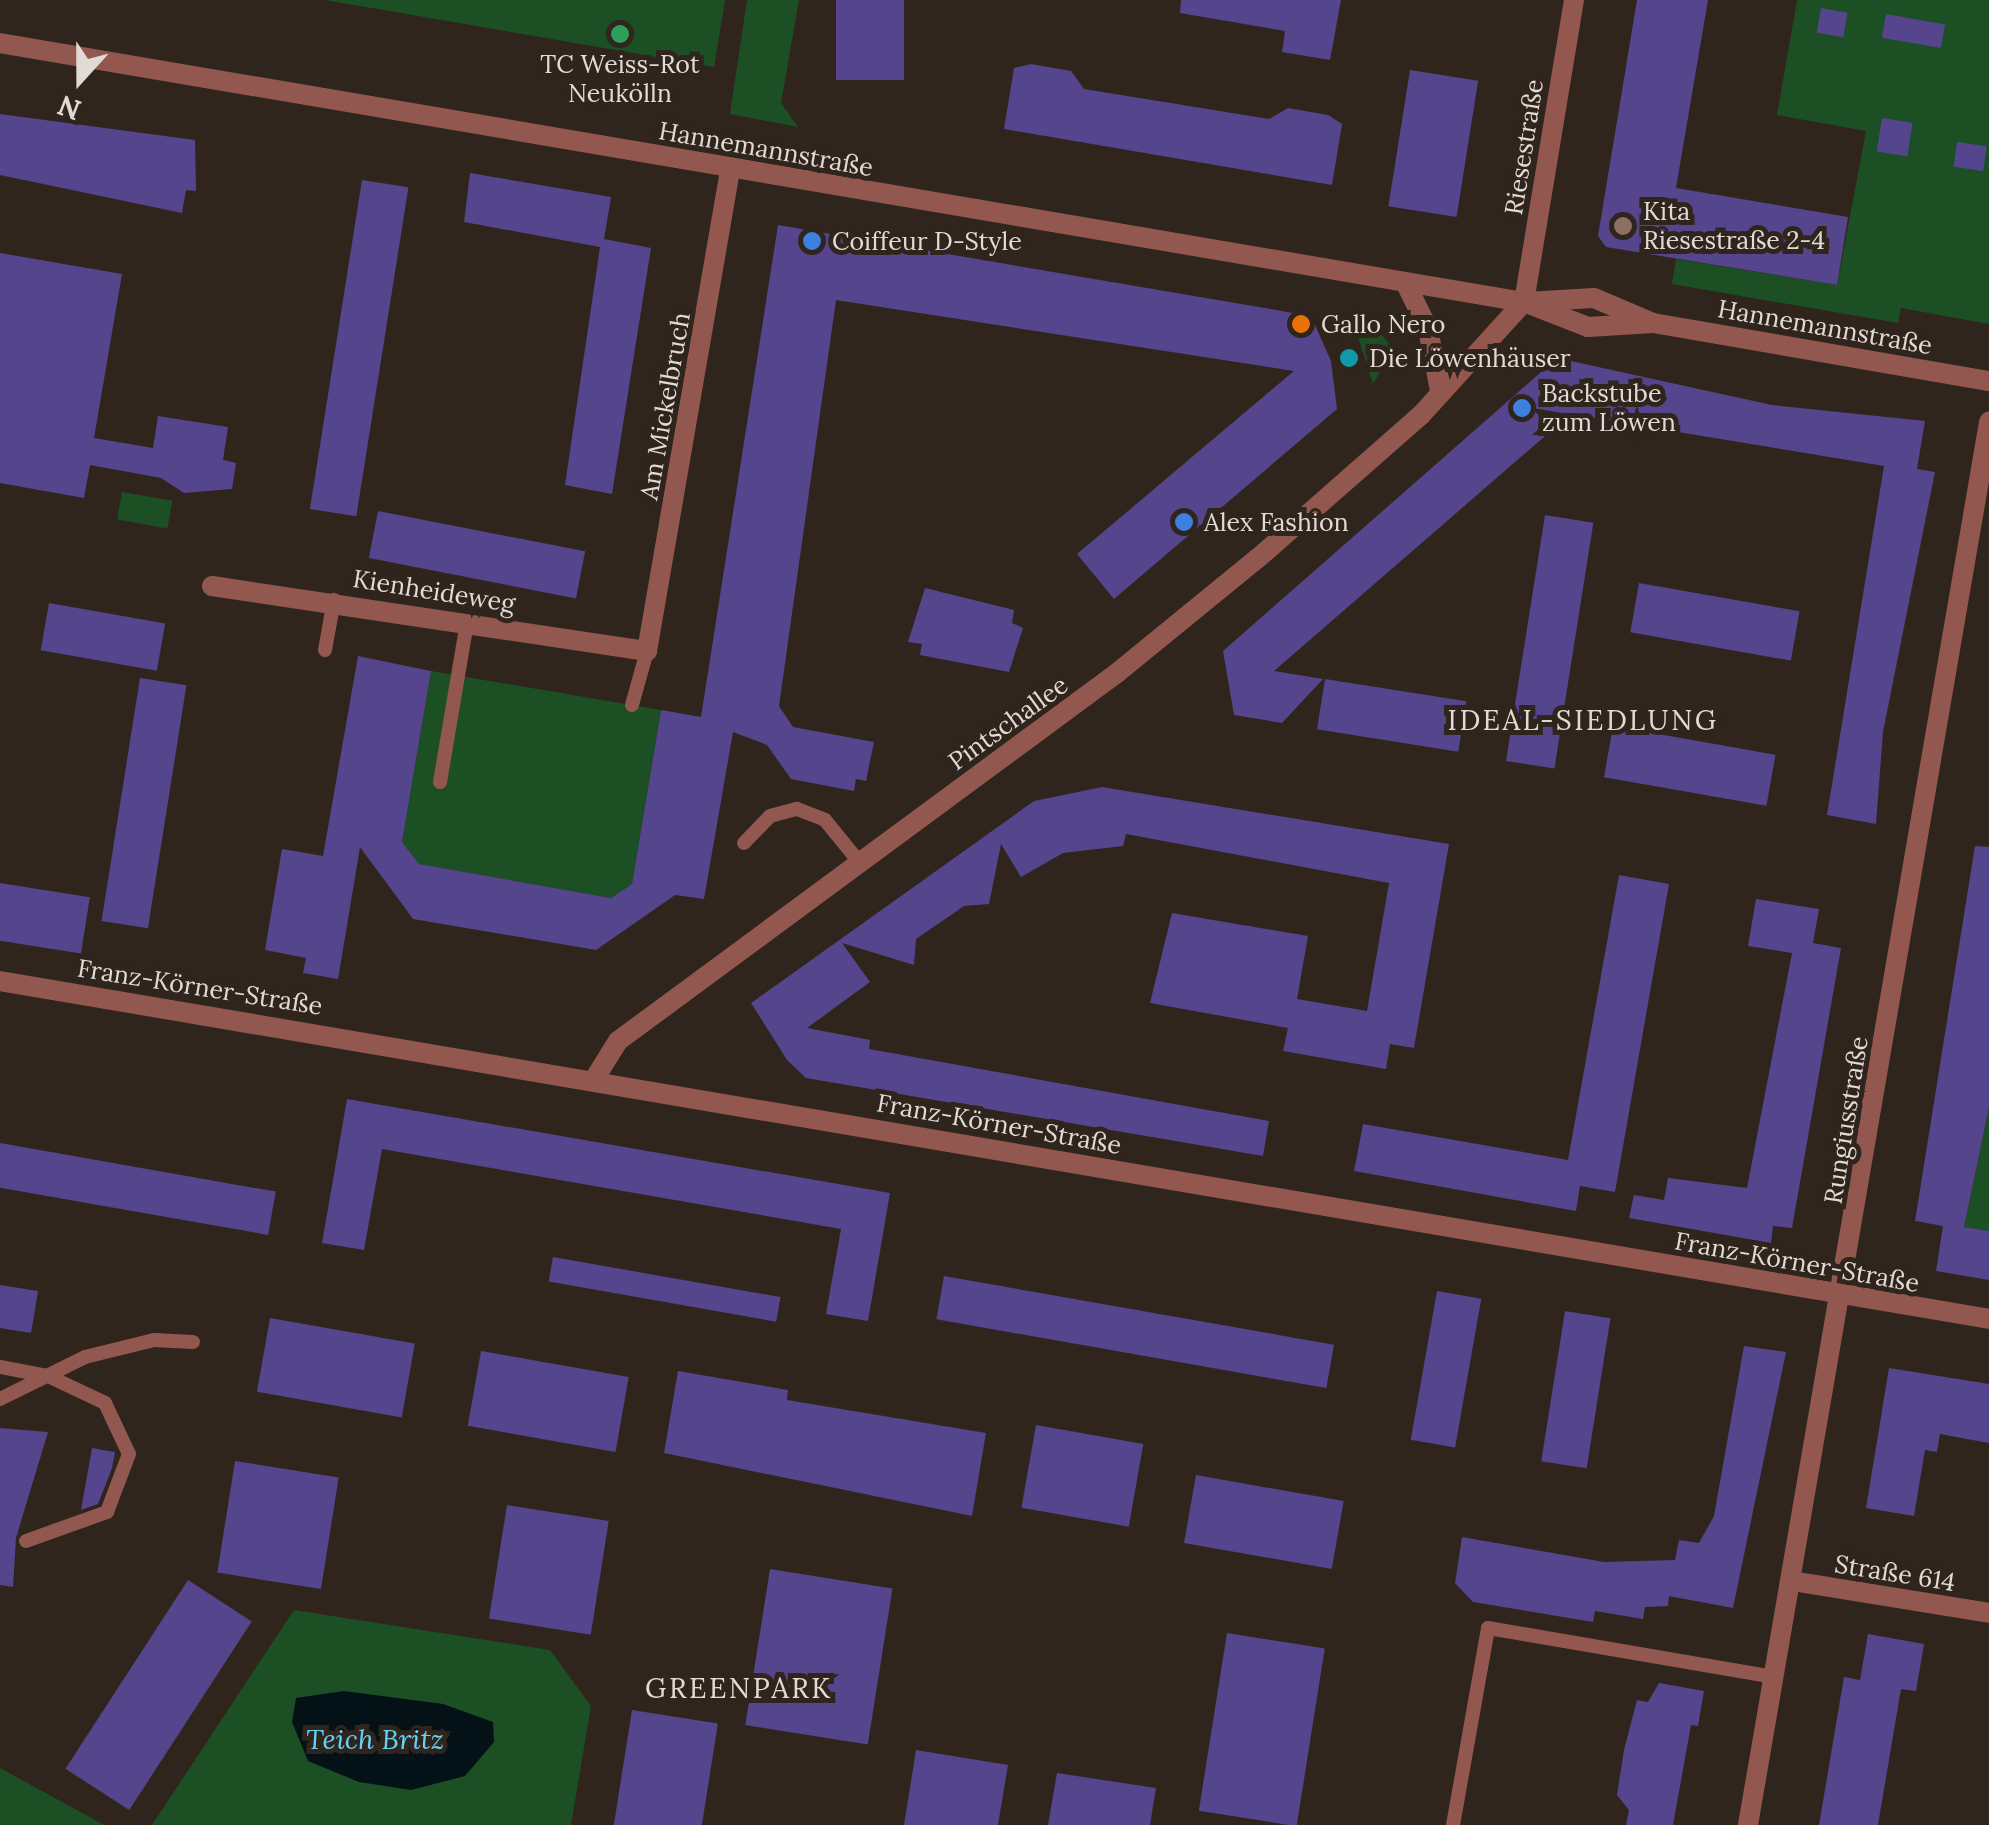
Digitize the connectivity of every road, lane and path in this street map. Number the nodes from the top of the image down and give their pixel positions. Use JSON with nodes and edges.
{"nodes":[{"id":1,"x":1574,"y":0,"type":"edge"},
{"id":2,"x":0,"y":43,"type":"edge"},
{"id":3,"x":730,"y":168,"type":"junction"},
{"id":4,"x":1406,"y":284,"type":"junction"},
{"id":5,"x":1524,"y":302,"type":"junction"},
{"id":6,"x":1653,"y":323,"type":"junction"},
{"id":7,"x":1989,"y":381,"type":"edge"},
{"id":8,"x":1440,"y":390,"type":"junction"},
{"id":9,"x":1989,"y":422,"type":"edge"},
{"id":10,"x":212,"y":586,"type":"dead end"},
{"id":11,"x":334,"y":600,"type":"junction"},
{"id":12,"x":467,"y":622,"type":"junction"},
{"id":13,"x":325,"y":650,"type":"dead end"},
{"id":14,"x":648,"y":651,"type":"junction"},
{"id":15,"x":632,"y":705,"type":"dead end"},
{"id":16,"x":440,"y":782,"type":"dead end"},
{"id":17,"x":744,"y":844,"type":"dead end"},
{"id":18,"x":860,"y":863,"type":"junction"},
{"id":19,"x":0,"y":981,"type":"edge"},
{"id":20,"x":595,"y":1078,"type":"junction"},
{"id":21,"x":1843,"y":1296,"type":"junction"},
{"id":22,"x":1989,"y":1320,"type":"edge"},
{"id":23,"x":193,"y":1342,"type":"dead end"},
{"id":24,"x":0,"y":1368,"type":"edge"},
{"id":25,"x":48,"y":1376,"type":"junction"},
{"id":26,"x":0,"y":1398,"type":"edge"},
{"id":27,"x":26,"y":1540,"type":"dead end"},
{"id":28,"x":1792,"y":1582,"type":"junction"},
{"id":29,"x":1989,"y":1613,"type":"edge"},
{"id":30,"x":1775,"y":1677,"type":"junction"},
{"id":31,"x":1452,"y":1825,"type":"edge"},
{"id":32,"x":1748,"y":1825,"type":"edge"}],
"edges":[{"from":1,"to":5,"type":"street","name":"Riesestraße"},
{"from":2,"to":3,"type":"street","name":"Hannemannstraße"},
{"from":3,"to":4,"type":"street","name":"Hannemannstraße"},
{"from":3,"to":14,"type":"street","name":"Am Mickelbruch"},
{"from":4,"to":5,"type":"street","name":"Hannemannstraße"},
{"from":4,"to":8,"type":"street"},
{"from":5,"to":6,"type":"street","name":"Hannemannstraße"},
{"from":5,"to":6,"type":"street","name":"Hannemannstraße"},
{"from":5,"to":8,"type":"street","name":"Pintschallee"},
{"from":6,"to":7,"type":"street","name":"Hannemannstraße"},
{"from":8,"to":18,"type":"street","name":"Pintschallee"},
{"from":9,"to":21,"type":"street","name":"Rungiusstraße"},
{"from":10,"to":11,"type":"street","name":"Kienheideweg"},
{"from":11,"to":12,"type":"street","name":"Kienheideweg"},
{"from":11,"to":13,"type":"lane"},
{"from":12,"to":14,"type":"street","name":"Kienheideweg"},
{"from":12,"to":16,"type":"lane"},
{"from":14,"to":15,"type":"lane"},
{"from":17,"to":18,"type":"lane"},
{"from":18,"to":20,"type":"street","name":"Pintschallee"},
{"from":19,"to":20,"type":"street","name":"Franz-Körner-Straße"},
{"from":20,"to":21,"type":"street","name":"Franz-Körner-Straße"},
{"from":21,"to":22,"type":"street","name":"Franz-Körner-Straße"},
{"from":21,"to":28,"type":"street","name":"Rungiusstraße"},
{"from":23,"to":25,"type":"lane"},
{"from":24,"to":25,"type":"lane"},
{"from":25,"to":26,"type":"lane"},
{"from":25,"to":27,"type":"lane"},
{"from":28,"to":29,"type":"street","name":"Straße 614"},
{"from":28,"to":30,"type":"street","name":"Rungiusstraße"},
{"from":30,"to":31,"type":"lane"},
{"from":30,"to":32,"type":"street","name":"Rungiusstraße"}]}
